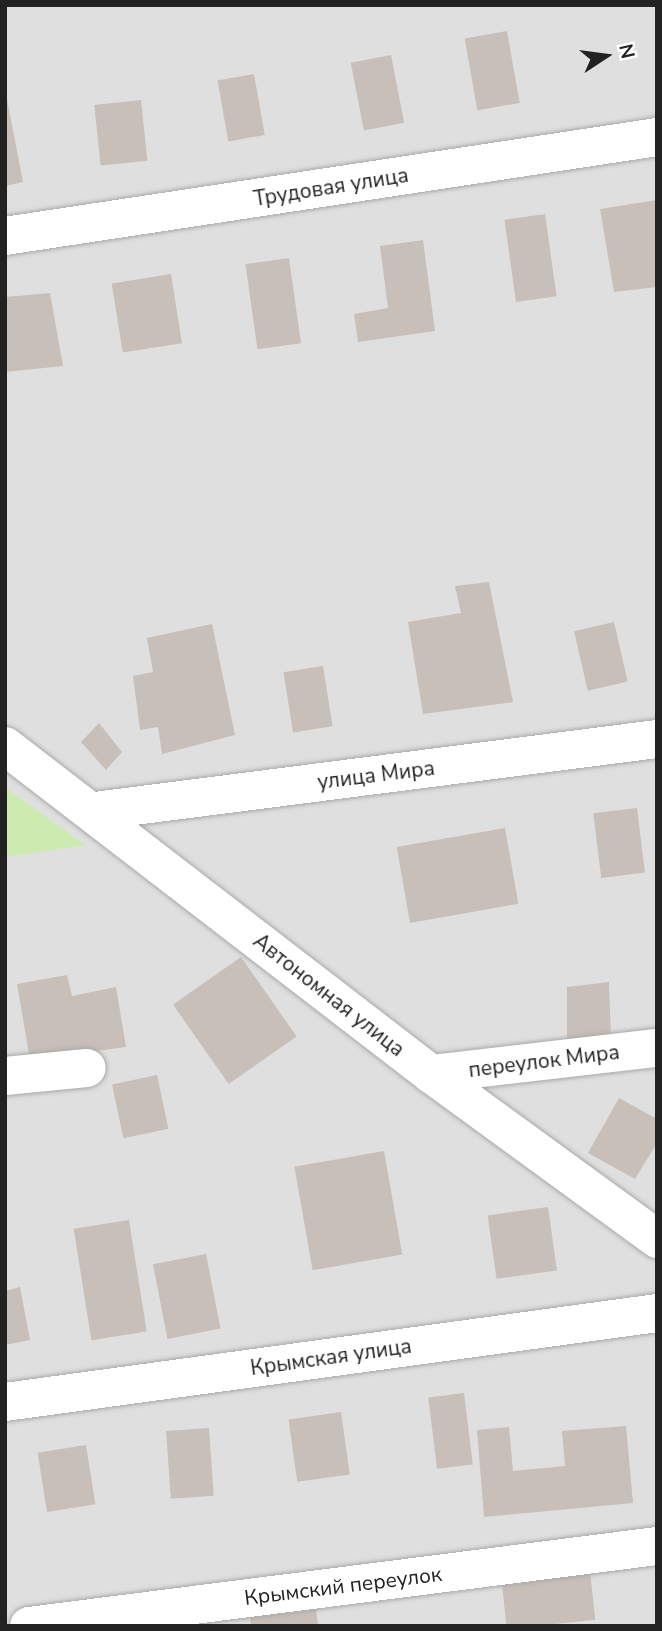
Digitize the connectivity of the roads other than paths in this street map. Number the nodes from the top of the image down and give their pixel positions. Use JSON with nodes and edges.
{"nodes":[{"id":1,"x":657,"y":138,"type":"edge"},
{"id":2,"x":5,"y":236,"type":"edge"},
{"id":3,"x":657,"y":739,"type":"edge"},
{"id":4,"x":5,"y":746,"type":"edge"},
{"id":5,"x":95,"y":811,"type":"junction"},
{"id":6,"x":657,"y":1048,"type":"edge"},
{"id":7,"x":87,"y":1068,"type":"dead end"},
{"id":8,"x":431,"y":1074,"type":"junction"},
{"id":9,"x":5,"y":1076,"type":"edge"},
{"id":10,"x":657,"y":1239,"type":"edge"},
{"id":11,"x":657,"y":1312,"type":"edge"},
{"id":12,"x":5,"y":1402,"type":"edge"},
{"id":13,"x":657,"y":1546,"type":"edge"},
{"id":14,"x":29,"y":1626,"type":"edge"}],
"edges":[{"from":1,"to":2,"type":"street","name":"Трудовая улица"},
{"from":3,"to":5,"type":"street","name":"улица Мира"},
{"from":4,"to":5,"type":"street","name":"Автономная улица"},
{"from":5,"to":8,"type":"street","name":"Автономная улица"},
{"from":6,"to":8,"type":"street","name":"переулок Мира"},
{"from":7,"to":9,"type":"street"},
{"from":8,"to":10,"type":"street","name":"Автономная улица"},
{"from":11,"to":12,"type":"street","name":"Крымская улица"},
{"from":13,"to":14,"type":"street","name":"Крымский переулок"}]}
